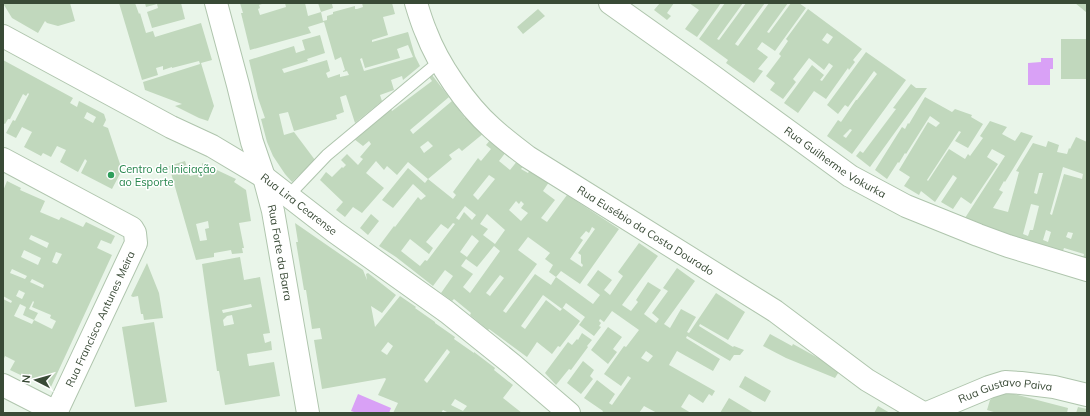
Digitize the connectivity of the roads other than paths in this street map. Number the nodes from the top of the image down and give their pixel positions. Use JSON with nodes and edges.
{"nodes":[{"id":1,"x":216,"y":3,"type":"edge"},
{"id":2,"x":416,"y":3,"type":"edge"},
{"id":3,"x":610,"y":3,"type":"edge"},
{"id":4,"x":3,"y":36,"type":"edge"},
{"id":5,"x":440,"y":61,"type":"junction"},
{"id":6,"x":4,"y":162,"type":"edge"},
{"id":7,"x":264,"y":177,"type":"junction"},
{"id":8,"x":288,"y":196,"type":"junction"},
{"id":9,"x":1087,"y":270,"type":"edge"},
{"id":10,"x":3,"y":385,"type":"edge"},
{"id":11,"x":1087,"y":396,"type":"edge"},
{"id":12,"x":56,"y":413,"type":"edge"},
{"id":13,"x":308,"y":413,"type":"edge"},
{"id":14,"x":569,"y":413,"type":"edge"},
{"id":15,"x":923,"y":413,"type":"edge"},
{"id":16,"x":927,"y":413,"type":"edge"}],
"edges":[{"from":1,"to":7,"type":"street","name":"Rua Forte da Barra"},
{"from":2,"to":5,"type":"street","name":"Rua Eusébio da Costa Dourado"},
{"from":3,"to":9,"type":"street","name":"Rua Guilherme Vokurka"},
{"from":4,"to":7,"type":"street","name":"Rua Lira Cearense"},
{"from":5,"to":8,"type":"lane"},
{"from":5,"to":15,"type":"street","name":"Rua Eusébio da Costa Dourado"},
{"from":6,"to":12,"type":"street","name":"Rua Francisco Antunes Meira"},
{"from":7,"to":8,"type":"street","name":"Rua Lira Cearense"},
{"from":7,"to":13,"type":"street","name":"Rua Forte da Barra"},
{"from":8,"to":14,"type":"street","name":"Rua Lira Cearense"},
{"from":10,"to":12,"type":"street"},
{"from":11,"to":16,"type":"street","name":"Rua Gustavo Paiva"}]}
